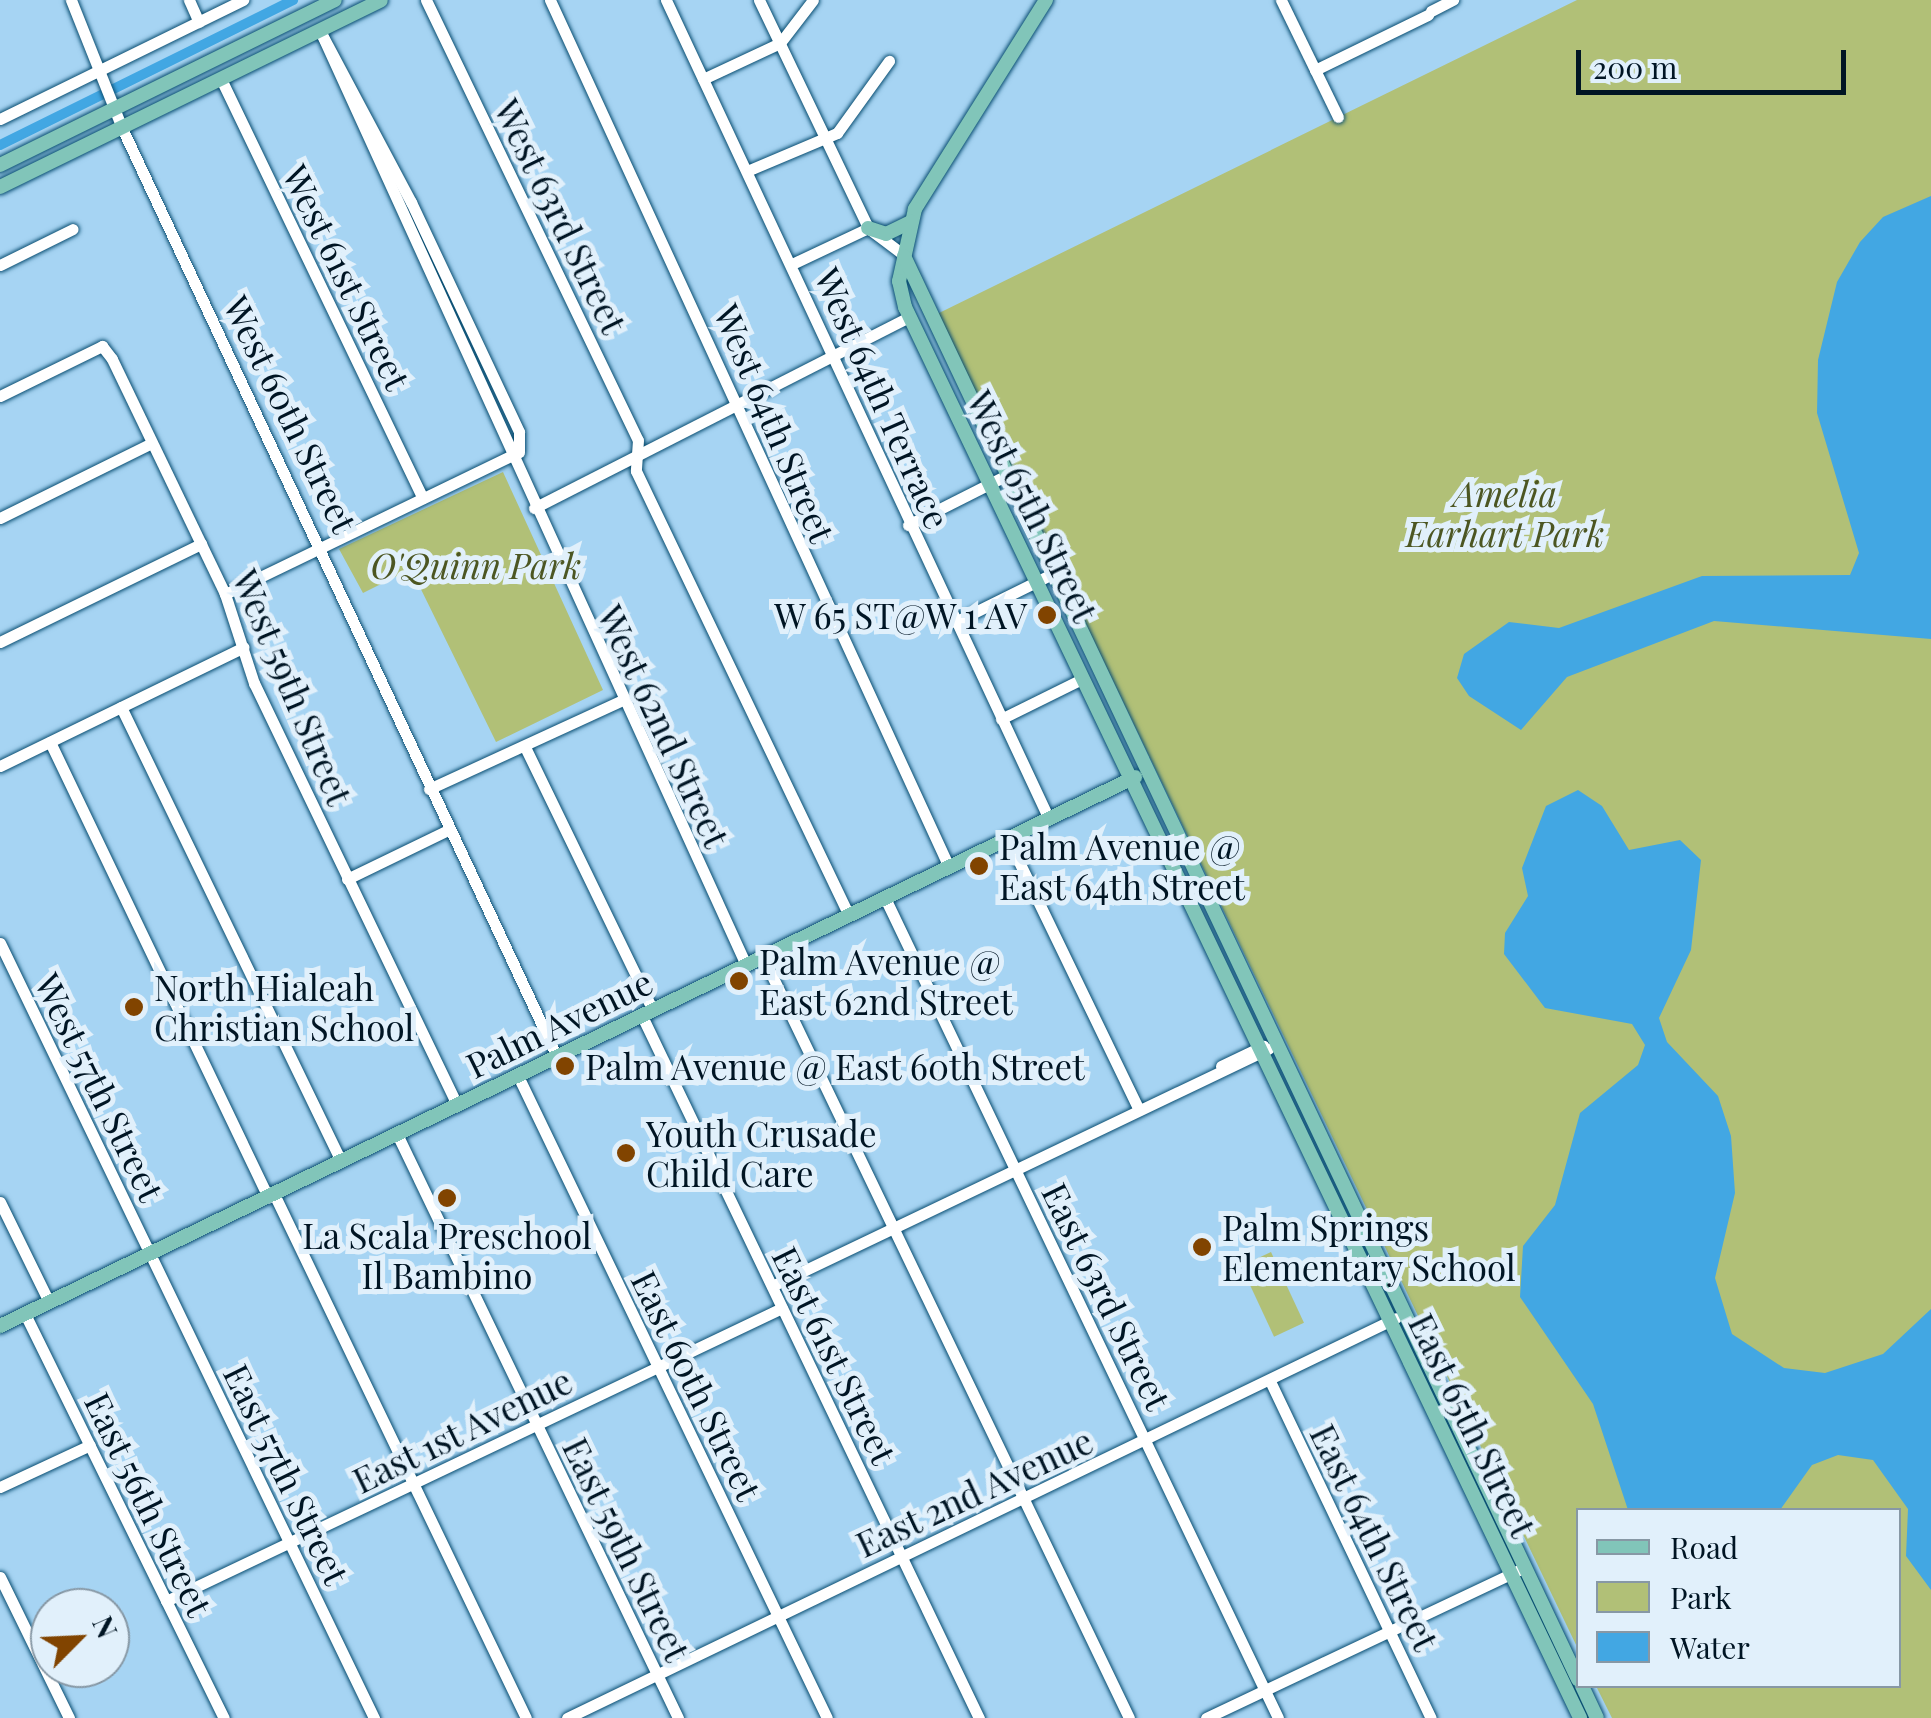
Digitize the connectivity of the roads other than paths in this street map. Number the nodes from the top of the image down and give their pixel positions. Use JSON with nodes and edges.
{"nodes":[{"id":1,"x":72,"y":0,"type":"edge"},
{"id":2,"x":189,"y":0,"type":"edge"},
{"id":3,"x":243,"y":0,"type":"edge"},
{"id":4,"x":335,"y":0,"type":"edge"},
{"id":5,"x":381,"y":0,"type":"edge"},
{"id":6,"x":426,"y":0,"type":"edge"},
{"id":7,"x":550,"y":0,"type":"edge"},
{"id":8,"x":666,"y":0,"type":"edge"},
{"id":9,"x":760,"y":0,"type":"edge"},
{"id":10,"x":813,"y":0,"type":"edge"},
{"id":11,"x":1046,"y":0,"type":"edge"},
{"id":12,"x":1282,"y":0,"type":"edge"},
{"id":13,"x":1453,"y":0,"type":"edge"},
{"id":14,"x":199,"y":22,"type":"junction"},
{"id":15,"x":321,"y":33,"type":"junction"},
{"id":16,"x":780,"y":43,"type":"junction"},
{"id":17,"x":889,"y":61,"type":"dead end"},
{"id":18,"x":102,"y":68,"type":"junction"},
{"id":19,"x":1315,"y":70,"type":"junction"},
{"id":20,"x":221,"y":79,"type":"junction"},
{"id":21,"x":703,"y":79,"type":"junction"},
{"id":22,"x":114,"y":108,"type":"junction"},
{"id":23,"x":1,"y":116,"type":"edge"},
{"id":24,"x":1338,"y":117,"type":"dead end"},
{"id":25,"x":122,"y":128,"type":"junction"},
{"id":26,"x":825,"y":137,"type":"junction"},
{"id":27,"x":0,"y":166,"type":"edge"},
{"id":28,"x":747,"y":171,"type":"junction"},
{"id":29,"x":0,"y":186,"type":"edge"},
{"id":30,"x":910,"y":222,"type":"junction"},
{"id":31,"x":868,"y":228,"type":"junction"},
{"id":32,"x":73,"y":230,"type":"dead end"},
{"id":33,"x":904,"y":255,"type":"junction"},
{"id":34,"x":792,"y":264,"type":"junction"},
{"id":35,"x":0,"y":265,"type":"edge"},
{"id":36,"x":909,"y":317,"type":"junction"},
{"id":37,"x":915,"y":332,"type":"junction"},
{"id":38,"x":886,"y":336,"type":"junction"},
{"id":39,"x":834,"y":360,"type":"junction"},
{"id":40,"x":1,"y":394,"type":"edge"},
{"id":41,"x":740,"y":409,"type":"junction"},
{"id":42,"x":152,"y":443,"type":"junction"},
{"id":43,"x":519,"y":452,"type":"junction"},
{"id":44,"x":637,"y":458,"type":"junction"},
{"id":45,"x":996,"y":481,"type":"junction"},
{"id":46,"x":424,"y":498,"type":"junction"},
{"id":47,"x":534,"y":508,"type":"junction"},
{"id":48,"x":0,"y":518,"type":"edge"},
{"id":49,"x":908,"y":525,"type":"junction"},
{"id":50,"x":201,"y":544,"type":"junction"},
{"id":51,"x":324,"y":545,"type":"junction"},
{"id":52,"x":1043,"y":578,"type":"junction"},
{"id":53,"x":225,"y":594,"type":"junction"},
{"id":54,"x":955,"y":622,"type":"junction"},
{"id":55,"x":0,"y":642,"type":"edge"},
{"id":56,"x":244,"y":646,"type":"junction"},
{"id":57,"x":1082,"y":679,"type":"junction"},
{"id":58,"x":620,"y":702,"type":"junction"},
{"id":59,"x":121,"y":707,"type":"junction"},
{"id":60,"x":1001,"y":719,"type":"junction"},
{"id":61,"x":50,"y":742,"type":"junction"},
{"id":62,"x":526,"y":747,"type":"junction"},
{"id":63,"x":0,"y":766,"type":"edge"},
{"id":64,"x":1137,"y":776,"type":"junction"},
{"id":65,"x":429,"y":789,"type":"junction"},
{"id":66,"x":1049,"y":819,"type":"junction"},
{"id":67,"x":448,"y":830,"type":"junction"},
{"id":68,"x":1008,"y":839,"type":"junction"},
{"id":69,"x":949,"y":867,"type":"junction"},
{"id":70,"x":348,"y":879,"type":"junction"},
{"id":71,"x":885,"y":898,"type":"junction"},
{"id":72,"x":848,"y":916,"type":"junction"},
{"id":73,"x":0,"y":944,"type":"edge"},
{"id":74,"x":764,"y":957,"type":"junction"},
{"id":75,"x":746,"y":966,"type":"junction"},
{"id":76,"x":647,"y":1013,"type":"junction"},
{"id":77,"x":1274,"y":1044,"type":"junction"},
{"id":78,"x":1260,"y":1050,"type":"junction"},
{"id":79,"x":557,"y":1057,"type":"junction"},
{"id":80,"x":518,"y":1076,"type":"junction"},
{"id":81,"x":457,"y":1105,"type":"junction"},
{"id":82,"x":1139,"y":1110,"type":"junction"},
{"id":83,"x":396,"y":1134,"type":"junction"},
{"id":84,"x":341,"y":1162,"type":"junction"},
{"id":85,"x":1015,"y":1169,"type":"junction"},
{"id":86,"x":271,"y":1195,"type":"junction"},
{"id":87,"x":0,"y":1202,"type":"edge"},
{"id":88,"x":893,"y":1228,"type":"junction"},
{"id":89,"x":150,"y":1254,"type":"junction"},
{"id":90,"x":772,"y":1286,"type":"junction"},
{"id":91,"x":49,"y":1302,"type":"junction"},
{"id":92,"x":782,"y":1308,"type":"junction"},
{"id":93,"x":25,"y":1314,"type":"junction"},
{"id":94,"x":1397,"y":1318,"type":"junction"},
{"id":95,"x":0,"y":1326,"type":"edge"},
{"id":96,"x":656,"y":1366,"type":"junction"},
{"id":97,"x":1270,"y":1380,"type":"junction"},
{"id":98,"x":536,"y":1424,"type":"junction"},
{"id":99,"x":1146,"y":1441,"type":"junction"},
{"id":100,"x":90,"y":1445,"type":"junction"},
{"id":101,"x":413,"y":1485,"type":"junction"},
{"id":102,"x":0,"y":1487,"type":"edge"},
{"id":103,"x":1022,"y":1503,"type":"junction"},
{"id":104,"x":290,"y":1543,"type":"junction"},
{"id":105,"x":902,"y":1556,"type":"junction"},
{"id":106,"x":1518,"y":1571,"type":"junction"},
{"id":107,"x":0,"y":1577,"type":"edge"},
{"id":108,"x":166,"y":1601,"type":"junction"},
{"id":109,"x":779,"y":1616,"type":"junction"},
{"id":110,"x":1390,"y":1631,"type":"junction"},
{"id":111,"x":658,"y":1674,"type":"junction"},
{"id":112,"x":1576,"y":1675,"type":"edge"},
{"id":113,"x":1583,"y":1688,"type":"edge"},
{"id":114,"x":1264,"y":1690,"type":"junction"},
{"id":115,"x":69,"y":1718,"type":"edge"},
{"id":116,"x":224,"y":1718,"type":"edge"},
{"id":117,"x":374,"y":1718,"type":"edge"},
{"id":118,"x":526,"y":1718,"type":"edge"},
{"id":119,"x":567,"y":1718,"type":"edge"},
{"id":120,"x":678,"y":1718,"type":"edge"},
{"id":121,"x":827,"y":1718,"type":"edge"},
{"id":122,"x":979,"y":1718,"type":"edge"},
{"id":123,"x":1129,"y":1718,"type":"edge"},
{"id":124,"x":1206,"y":1718,"type":"edge"},
{"id":125,"x":1278,"y":1718,"type":"edge"},
{"id":126,"x":1431,"y":1718,"type":"edge"},
{"id":127,"x":1580,"y":1718,"type":"edge"},
{"id":128,"x":1597,"y":1718,"type":"edge"}],
"edges":[{"from":1,"to":18,"type":"street","name":"West 60th Street"},
{"from":2,"to":14,"type":"street"},
{"from":3,"to":14,"type":"street"},
{"from":4,"to":22,"type":"main road"},
{"from":5,"to":15,"type":"main road"},
{"from":6,"to":44,"type":"street","name":"West 63rd Street"},
{"from":7,"to":41,"type":"street","name":"West 64th Street"},
{"from":8,"to":21,"type":"street","name":"West 64th Terrace"},
{"from":9,"to":16,"type":"street","name":"West 65th Street"},
{"from":10,"to":16,"type":"street"},
{"from":11,"to":30,"type":"main road"},
{"from":12,"to":19,"type":"street"},
{"from":13,"to":19,"type":"street"},
{"from":14,"to":18,"type":"street"},
{"from":15,"to":20,"type":"main road"},
{"from":15,"to":43,"type":"street","name":"West 62nd Street"},
{"from":16,"to":21,"type":"street"},
{"from":16,"to":26,"type":"street","name":"West 65th Street"},
{"from":17,"to":26,"type":"street"},
{"from":18,"to":22,"type":"street","name":"West 60th Street"},
{"from":18,"to":23,"type":"street"},
{"from":19,"to":24,"type":"street"},
{"from":20,"to":25,"type":"main road"},
{"from":20,"to":46,"type":"street","name":"West 61st Street"},
{"from":21,"to":28,"type":"street","name":"West 64th Terrace"},
{"from":22,"to":25,"type":"street","name":"West 60th Street"},
{"from":22,"to":27,"type":"main road"},
{"from":25,"to":29,"type":"main road"},
{"from":25,"to":51,"type":"street","name":"West 60th Street"},
{"from":26,"to":28,"type":"street"},
{"from":26,"to":31,"type":"street","name":"West 65th Street"},
{"from":28,"to":34,"type":"street","name":"West 64th Terrace"},
{"from":30,"to":31,"type":"main road"},
{"from":30,"to":33,"type":"main road"},
{"from":31,"to":33,"type":"street","name":"West 65th Street"},
{"from":31,"to":34,"type":"street"},
{"from":32,"to":35,"type":"street"},
{"from":33,"to":36,"type":"main road","name":"West 65th Street"},
{"from":33,"to":45,"type":"main road","name":"West 65th Street"},
{"from":34,"to":39,"type":"street","name":"West 64th Terrace"},
{"from":36,"to":37,"type":"main road","name":"West 65th Street"},
{"from":36,"to":38,"type":"street"},
{"from":37,"to":38,"type":"street"},
{"from":37,"to":45,"type":"main road","name":"West 65th Street"},
{"from":38,"to":39,"type":"street"},
{"from":39,"to":41,"type":"street"},
{"from":39,"to":49,"type":"street","name":"West 64th Terrace"},
{"from":40,"to":42,"type":"street","name":"West 59th Street"},
{"from":41,"to":44,"type":"street"},
{"from":41,"to":69,"type":"street","name":"West 64th Street"},
{"from":42,"to":48,"type":"street"},
{"from":42,"to":50,"type":"street","name":"West 59th Street"},
{"from":43,"to":46,"type":"street"},
{"from":43,"to":47,"type":"street","name":"West 62nd Street"},
{"from":44,"to":47,"type":"street"},
{"from":44,"to":72,"type":"street","name":"West 63rd Street"},
{"from":45,"to":49,"type":"street"},
{"from":45,"to":52,"type":"main road","name":"West 65th Street"},
{"from":46,"to":51,"type":"street"},
{"from":47,"to":58,"type":"street","name":"West 62nd Street"},
{"from":49,"to":54,"type":"street","name":"West 64th Terrace"},
{"from":50,"to":53,"type":"street","name":"West 59th Street"},
{"from":50,"to":55,"type":"street"},
{"from":51,"to":53,"type":"street"},
{"from":51,"to":65,"type":"street","name":"West 60th Street"},
{"from":52,"to":54,"type":"street"},
{"from":52,"to":57,"type":"main road","name":"West 65th Street"},
{"from":52,"to":64,"type":"main road","name":"West 65th Street"},
{"from":53,"to":56,"type":"street","name":"West 59th Street"},
{"from":54,"to":60,"type":"street","name":"West 64th Terrace"},
{"from":56,"to":59,"type":"street"},
{"from":56,"to":70,"type":"street","name":"West 59th Street"},
{"from":57,"to":60,"type":"street"},
{"from":57,"to":64,"type":"main road","name":"West 65th Street"},
{"from":58,"to":62,"type":"street"},
{"from":58,"to":75,"type":"street","name":"West 62nd Street"},
{"from":59,"to":61,"type":"street"},
{"from":59,"to":84,"type":"street"},
{"from":60,"to":66,"type":"street","name":"West 64th Terrace"},
{"from":61,"to":63,"type":"street"},
{"from":61,"to":86,"type":"street"},
{"from":62,"to":65,"type":"street"},
{"from":62,"to":76,"type":"street"},
{"from":64,"to":66,"type":"main road","name":"Palm Avenue"},
{"from":64,"to":77,"type":"main road","name":"East 65th Street"},
{"from":64,"to":78,"type":"main road","name":"East 65th Street"},
{"from":65,"to":67,"type":"street","name":"West 60th Street"},
{"from":66,"to":68,"type":"main road","name":"Palm Avenue"},
{"from":67,"to":70,"type":"street"},
{"from":67,"to":79,"type":"street","name":"West 60th Street"},
{"from":68,"to":69,"type":"main road","name":"Palm Avenue"},
{"from":68,"to":82,"type":"street"},
{"from":69,"to":71,"type":"main road","name":"Palm Avenue"},
{"from":70,"to":81,"type":"street","name":"West 59th Street"},
{"from":71,"to":72,"type":"main road","name":"Palm Avenue"},
{"from":71,"to":85,"type":"street","name":"East 63rd Street"},
{"from":72,"to":74,"type":"main road","name":"Palm Avenue"},
{"from":73,"to":89,"type":"street","name":"West 57th Street"},
{"from":74,"to":75,"type":"main road","name":"Palm Avenue"},
{"from":74,"to":88,"type":"street"},
{"from":75,"to":76,"type":"main road","name":"Palm Avenue"},
{"from":76,"to":79,"type":"main road","name":"Palm Avenue"},
{"from":76,"to":90,"type":"street","name":"East 61st Street"},
{"from":77,"to":78,"type":"street"},
{"from":77,"to":94,"type":"main road","name":"East 65th Street"},
{"from":78,"to":82,"type":"street"},
{"from":78,"to":94,"type":"main road","name":"East 65th Street"},
{"from":79,"to":80,"type":"main road","name":"Palm Avenue"},
{"from":80,"to":81,"type":"main road","name":"Palm Avenue"},
{"from":80,"to":96,"type":"street","name":"East 60th Street"},
{"from":81,"to":83,"type":"main road","name":"Palm Avenue"},
{"from":82,"to":85,"type":"street"},
{"from":83,"to":84,"type":"main road","name":"Palm Avenue"},
{"from":83,"to":98,"type":"street","name":"East 59th Street"},
{"from":84,"to":86,"type":"main road","name":"Palm Avenue"},
{"from":85,"to":88,"type":"street"},
{"from":85,"to":99,"type":"street","name":"East 63rd Street"},
{"from":86,"to":89,"type":"main road","name":"Palm Avenue"},
{"from":86,"to":101,"type":"street"},
{"from":87,"to":91,"type":"street"},
{"from":88,"to":90,"type":"street"},
{"from":88,"to":103,"type":"street"},
{"from":89,"to":91,"type":"main road","name":"Palm Avenue"},
{"from":89,"to":104,"type":"street","name":"East 57th Street"},
{"from":90,"to":92,"type":"street","name":"East 61st Street"},
{"from":91,"to":93,"type":"main road","name":"Palm Avenue"},
{"from":92,"to":96,"type":"street","name":"East 1st Avenue"},
{"from":92,"to":105,"type":"street","name":"East 61st Street"},
{"from":93,"to":95,"type":"main road","name":"Palm Avenue"},
{"from":93,"to":100,"type":"street","name":"East 56th Street"},
{"from":94,"to":97,"type":"street","name":"East 2nd Avenue"},
{"from":94,"to":106,"type":"main road","name":"East 65th Street"},
{"from":96,"to":98,"type":"street","name":"East 1st Avenue"},
{"from":96,"to":109,"type":"street","name":"East 60th Street"},
{"from":97,"to":99,"type":"street","name":"East 2nd Avenue"},
{"from":97,"to":110,"type":"street","name":"East 64th Street"},
{"from":98,"to":101,"type":"street","name":"East 1st Avenue"},
{"from":98,"to":111,"type":"street","name":"East 59th Street"},
{"from":99,"to":103,"type":"street","name":"East 2nd Avenue"},
{"from":99,"to":114,"type":"street","name":"East 63rd Street"},
{"from":100,"to":102,"type":"street"},
{"from":100,"to":108,"type":"street","name":"East 56th Street"},
{"from":101,"to":104,"type":"street","name":"East 1st Avenue"},
{"from":101,"to":118,"type":"street"},
{"from":103,"to":105,"type":"street","name":"East 2nd Avenue"},
{"from":103,"to":123,"type":"street"},
{"from":104,"to":108,"type":"street","name":"East 1st Avenue"},
{"from":104,"to":117,"type":"street","name":"East 57th Street"},
{"from":105,"to":109,"type":"street","name":"East 2nd Avenue"},
{"from":105,"to":122,"type":"street","name":"East 61st Street"},
{"from":106,"to":110,"type":"street"},
{"from":106,"to":112,"type":"main road","name":"East 65th Street"},
{"from":106,"to":127,"type":"main road","name":"East 65th Street"},
{"from":107,"to":115,"type":"street"},
{"from":108,"to":116,"type":"street","name":"East 56th Street"},
{"from":109,"to":111,"type":"street","name":"East 2nd Avenue"},
{"from":109,"to":121,"type":"street","name":"East 60th Street"},
{"from":110,"to":114,"type":"street"},
{"from":110,"to":126,"type":"street","name":"East 64th Street"},
{"from":111,"to":119,"type":"street","name":"East 2nd Avenue"},
{"from":111,"to":120,"type":"street","name":"East 59th Street"},
{"from":113,"to":128,"type":"main road","name":"East 65th Street"},
{"from":114,"to":124,"type":"street"},
{"from":114,"to":125,"type":"street","name":"East 63rd Street"}]}
